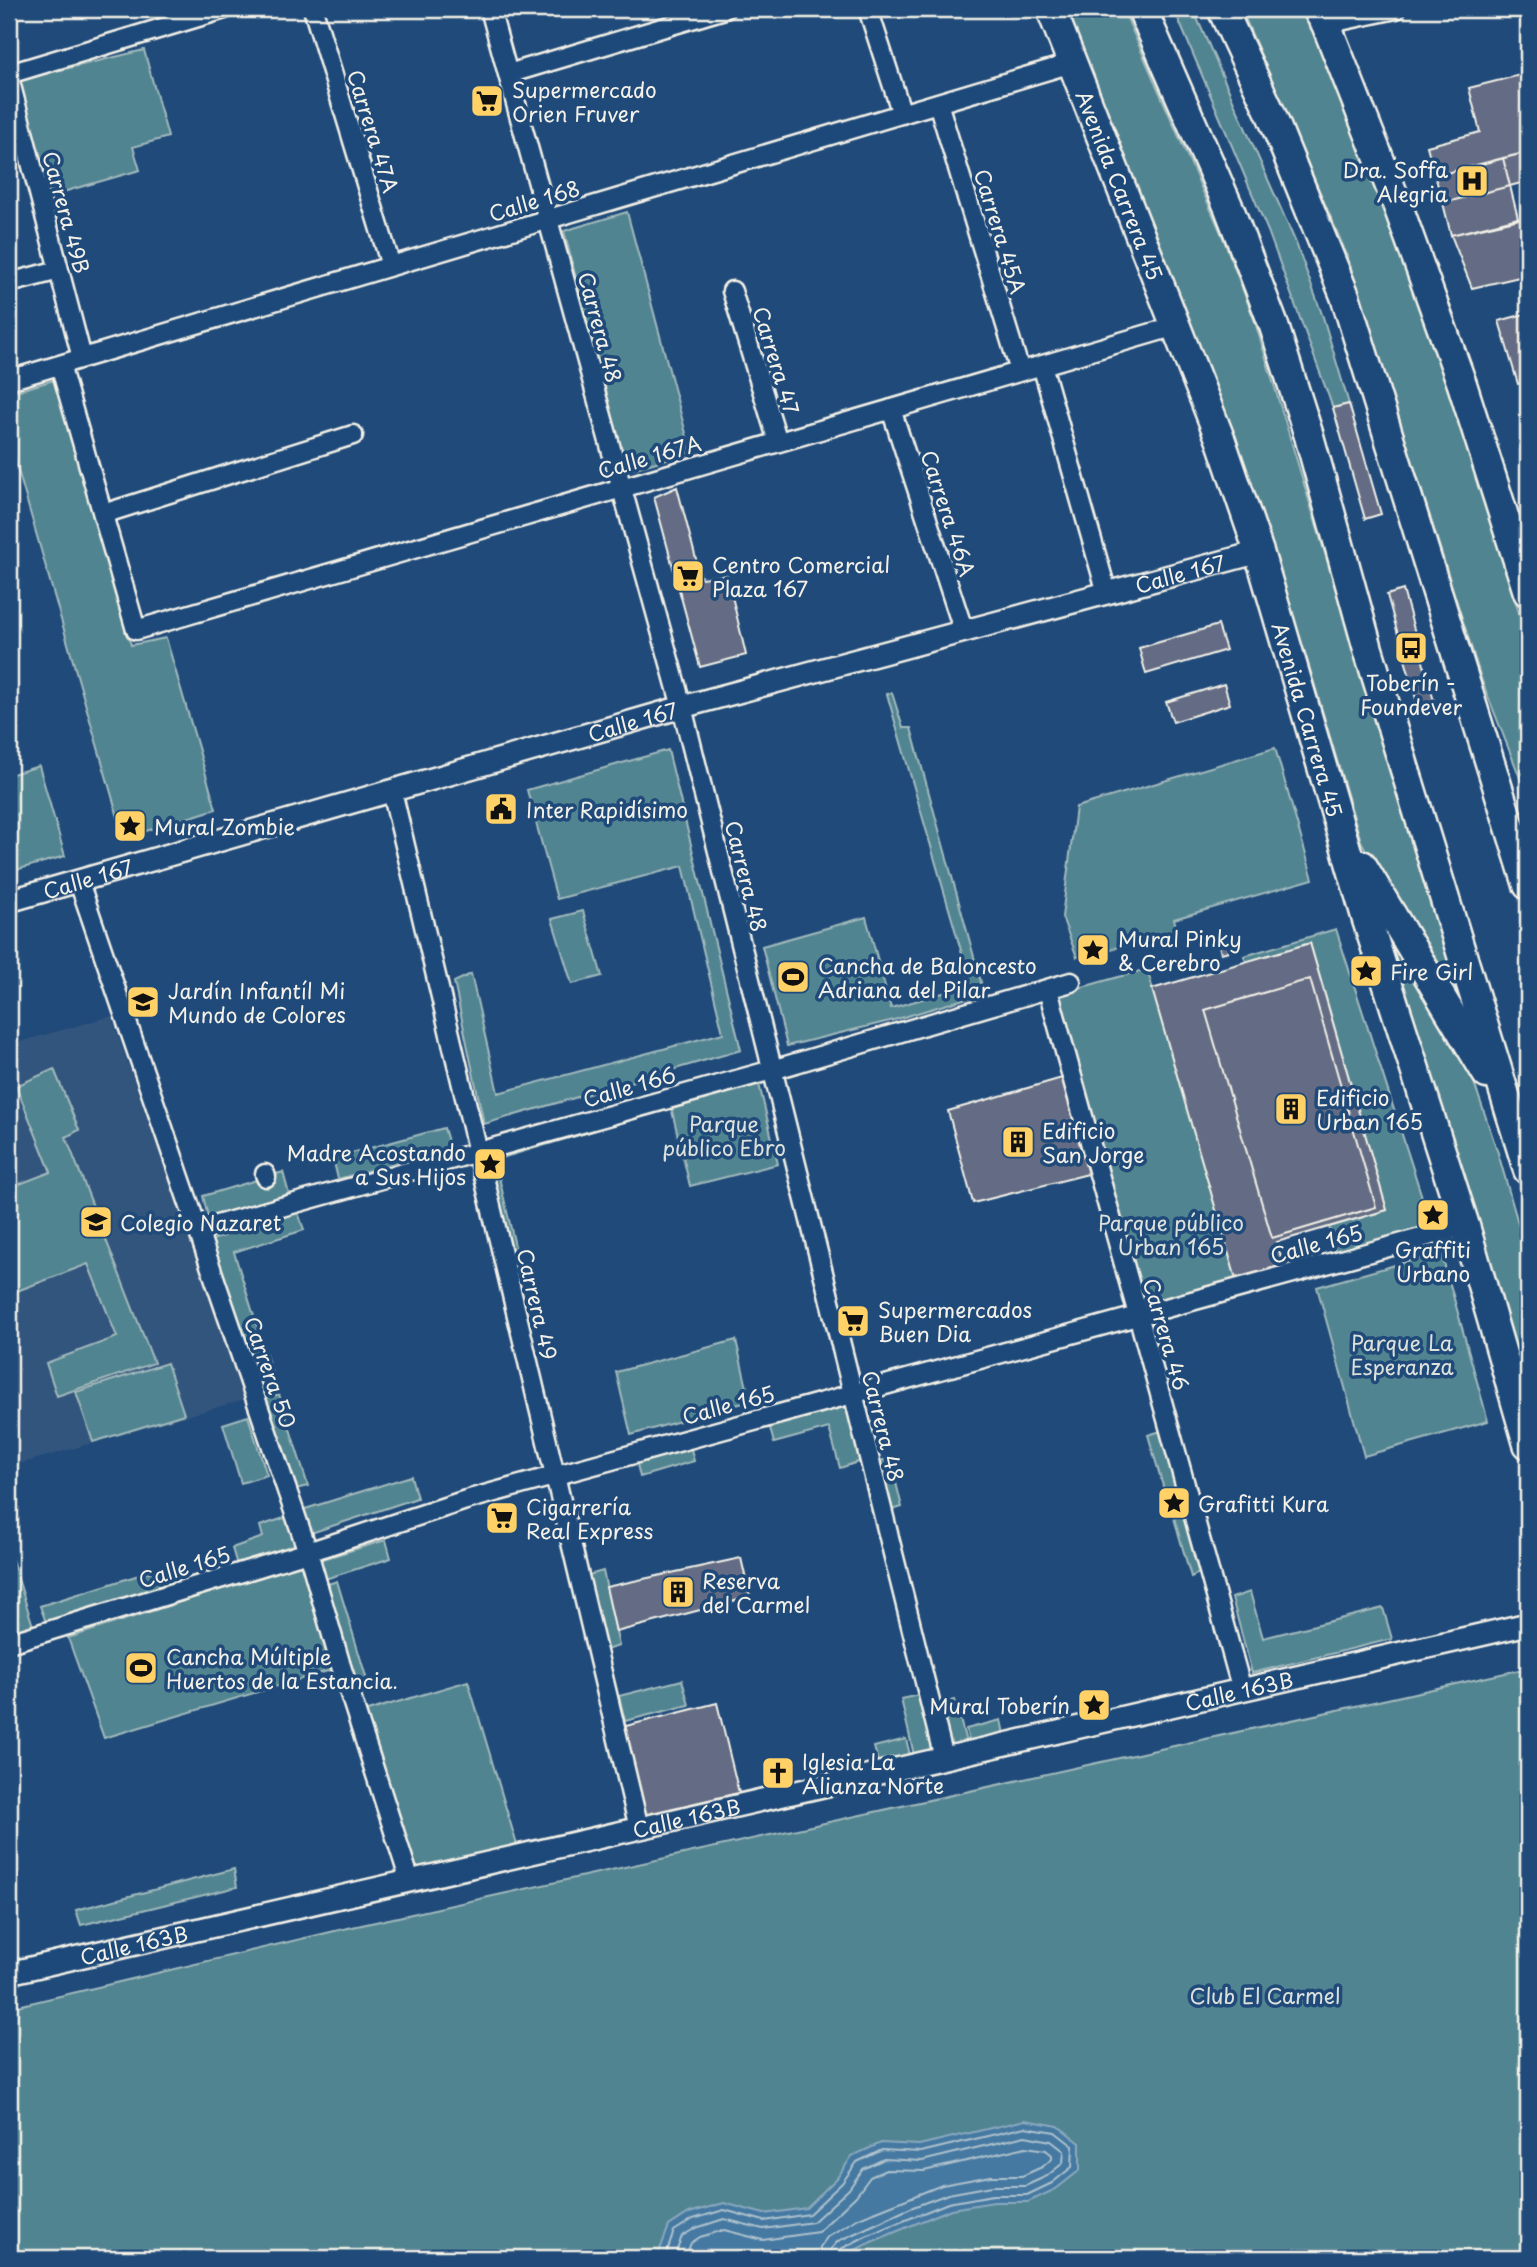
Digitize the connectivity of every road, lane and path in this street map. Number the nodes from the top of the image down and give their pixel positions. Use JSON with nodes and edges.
{"nodes":[{"id":1,"x":225,"y":9,"type":"edge"},
{"id":2,"x":313,"y":9,"type":"edge"},
{"id":3,"x":490,"y":9,"type":"edge"},
{"id":4,"x":725,"y":9,"type":"edge"},
{"id":5,"x":868,"y":9,"type":"edge"},
{"id":6,"x":1051,"y":9,"type":"edge"},
{"id":7,"x":1142,"y":9,"type":"edge"},
{"id":8,"x":1222,"y":9,"type":"edge"},
{"id":9,"x":1396,"y":9,"type":"edge"},
{"id":10,"x":1321,"y":14,"type":"edge"},
{"id":11,"x":1072,"y":63,"type":"junction"},
{"id":12,"x":508,"y":74,"type":"junction"},
{"id":13,"x":9,"y":76,"type":"edge"},
{"id":14,"x":938,"y":103,"type":"junction"},
{"id":15,"x":902,"y":114,"type":"junction"},
{"id":16,"x":547,"y":219,"type":"junction"},
{"id":17,"x":391,"y":266,"type":"junction"},
{"id":18,"x":59,"y":270,"type":"junction"},
{"id":19,"x":9,"y":282,"type":"edge"},
{"id":20,"x":732,"y":291,"type":"dead end"},
{"id":21,"x":1176,"y":326,"type":"junction"},
{"id":22,"x":82,"y":358,"type":"junction"},
{"id":23,"x":60,"y":365,"type":"junction"},
{"id":24,"x":1042,"y":365,"type":"junction"},
{"id":25,"x":1020,"y":371,"type":"junction"},
{"id":26,"x":9,"y":380,"type":"edge"},
{"id":27,"x":891,"y":409,"type":"junction"},
{"id":28,"x":352,"y":435,"type":"dead end"},
{"id":29,"x":778,"y":442,"type":"junction"},
{"id":30,"x":621,"y":488,"type":"junction"},
{"id":31,"x":103,"y":514,"type":"junction"},
{"id":32,"x":1259,"y":552,"type":"junction"},
{"id":33,"x":1528,"y":592,"type":"edge"},
{"id":34,"x":1107,"y":593,"type":"junction"},
{"id":35,"x":964,"y":632,"type":"junction"},
{"id":36,"x":682,"y":707,"type":"junction"},
{"id":37,"x":392,"y":791,"type":"junction"},
{"id":38,"x":1340,"y":826,"type":"junction"},
{"id":39,"x":79,"y":882,"type":"junction"},
{"id":40,"x":1528,"y":885,"type":"edge"},
{"id":41,"x":9,"y":901,"type":"edge"},
{"id":42,"x":1071,"y":982,"type":"dead end"},
{"id":43,"x":1048,"y":990,"type":"junction"},
{"id":44,"x":772,"y":1070,"type":"junction"},
{"id":45,"x":1517,"y":1131,"type":"junction"},
{"id":46,"x":478,"y":1152,"type":"junction"},
{"id":47,"x":1528,"y":1170,"type":"edge"},
{"id":48,"x":1465,"y":1226,"type":"junction"},
{"id":49,"x":199,"y":1230,"type":"junction"},
{"id":50,"x":1138,"y":1315,"type":"junction"},
{"id":51,"x":853,"y":1393,"type":"junction"},
{"id":52,"x":1528,"y":1444,"type":"edge"},
{"id":53,"x":555,"y":1475,"type":"junction"},
{"id":54,"x":308,"y":1552,"type":"junction"},
{"id":55,"x":1528,"y":1624,"type":"edge"},
{"id":56,"x":9,"y":1643,"type":"edge"},
{"id":57,"x":1242,"y":1690,"type":"junction"},
{"id":58,"x":944,"y":1758,"type":"junction"},
{"id":59,"x":639,"y":1828,"type":"junction"},
{"id":60,"x":410,"y":1881,"type":"junction"},
{"id":61,"x":9,"y":1973,"type":"edge"}],
"edges":[{"from":1,"to":13,"type":"street"},
{"from":2,"to":17,"type":"street","name":"Carrera 47A"},
{"from":3,"to":12,"type":"street","name":"Carrera 48"},
{"from":4,"to":12,"type":"street"},
{"from":5,"to":15,"type":"street"},
{"from":6,"to":11,"type":"highway","name":"Avenida Carrera 45"},
{"from":7,"to":45,"type":"highway"},
{"from":8,"to":40,"type":"highway"},
{"from":9,"to":10,"type":"street"},
{"from":10,"to":33,"type":"highway"},
{"from":11,"to":14,"type":"street","name":"Calle 168"},
{"from":11,"to":21,"type":"highway","name":"Avenida Carrera 45"},
{"from":12,"to":16,"type":"street","name":"Carrera 48"},
{"from":13,"to":18,"type":"street","name":"Carrera 49B"},
{"from":14,"to":15,"type":"street","name":"Calle 168"},
{"from":14,"to":25,"type":"street","name":"Carrera 45A"},
{"from":15,"to":16,"type":"street","name":"Calle 168"},
{"from":16,"to":17,"type":"street","name":"Calle 168"},
{"from":16,"to":30,"type":"street","name":"Carrera 48"},
{"from":17,"to":22,"type":"street","name":"Calle 168"},
{"from":18,"to":19,"type":"street"},
{"from":18,"to":22,"type":"street","name":"Carrera 49B"},
{"from":20,"to":29,"type":"street","name":"Carrera 47"},
{"from":21,"to":24,"type":"street","name":"Calle 167A"},
{"from":21,"to":32,"type":"highway","name":"Avenida Carrera 45"},
{"from":22,"to":23,"type":"street","name":"Calle 168"},
{"from":23,"to":26,"type":"street","name":"Calle 168"},
{"from":23,"to":31,"type":"street"},
{"from":24,"to":25,"type":"street","name":"Calle 167A"},
{"from":24,"to":34,"type":"street"},
{"from":25,"to":27,"type":"street","name":"Calle 167A"},
{"from":27,"to":29,"type":"street","name":"Calle 167A"},
{"from":27,"to":35,"type":"street","name":"Carrera 46A"},
{"from":28,"to":31,"type":"street"},
{"from":29,"to":30,"type":"street","name":"Calle 167A"},
{"from":30,"to":31,"type":"street","name":"Calle 167A"},
{"from":30,"to":36,"type":"street","name":"Carrera 48"},
{"from":32,"to":34,"type":"street","name":"Calle 167"},
{"from":32,"to":38,"type":"highway","name":"Avenida Carrera 45"},
{"from":34,"to":35,"type":"street","name":"Calle 167"},
{"from":35,"to":36,"type":"street","name":"Calle 167"},
{"from":36,"to":37,"type":"street","name":"Calle 167"},
{"from":36,"to":44,"type":"street","name":"Carrera 48"},
{"from":37,"to":39,"type":"street","name":"Calle 167"},
{"from":37,"to":46,"type":"street","name":"Carrera 49"},
{"from":38,"to":45,"type":"highway"},
{"from":38,"to":48,"type":"highway","name":"Avenida Carrera 45"},
{"from":39,"to":41,"type":"street","name":"Calle 167"},
{"from":39,"to":49,"type":"street","name":"Carrera 50"},
{"from":42,"to":43,"type":"street","name":"Calle 166"},
{"from":43,"to":44,"type":"street","name":"Calle 166"},
{"from":43,"to":50,"type":"street","name":"Carrera 46"},
{"from":44,"to":46,"type":"street","name":"Calle 166"},
{"from":44,"to":51,"type":"street","name":"Carrera 48"},
{"from":45,"to":47,"type":"highway"},
{"from":46,"to":49,"type":"street","name":"Calle 166"},
{"from":46,"to":53,"type":"street","name":"Carrera 49"},
{"from":48,"to":50,"type":"street","name":"Calle 165"},
{"from":48,"to":52,"type":"highway","name":"Avenida Carrera 45"},
{"from":49,"to":54,"type":"street","name":"Carrera 50"},
{"from":50,"to":51,"type":"street","name":"Calle 165"},
{"from":50,"to":57,"type":"street","name":"Carrera 46"},
{"from":51,"to":53,"type":"street","name":"Calle 165"},
{"from":51,"to":58,"type":"street","name":"Carrera 48"},
{"from":53,"to":54,"type":"street","name":"Calle 165"},
{"from":53,"to":59,"type":"street","name":"Carrera 49"},
{"from":54,"to":56,"type":"street","name":"Calle 165"},
{"from":54,"to":60,"type":"street","name":"Carrera 50"},
{"from":55,"to":57,"type":"street","name":"Calle 163B"},
{"from":57,"to":58,"type":"street","name":"Calle 163B"},
{"from":58,"to":59,"type":"street","name":"Calle 163B"},
{"from":59,"to":60,"type":"street","name":"Calle 163B"},
{"from":60,"to":61,"type":"street","name":"Calle 163B"}]}
